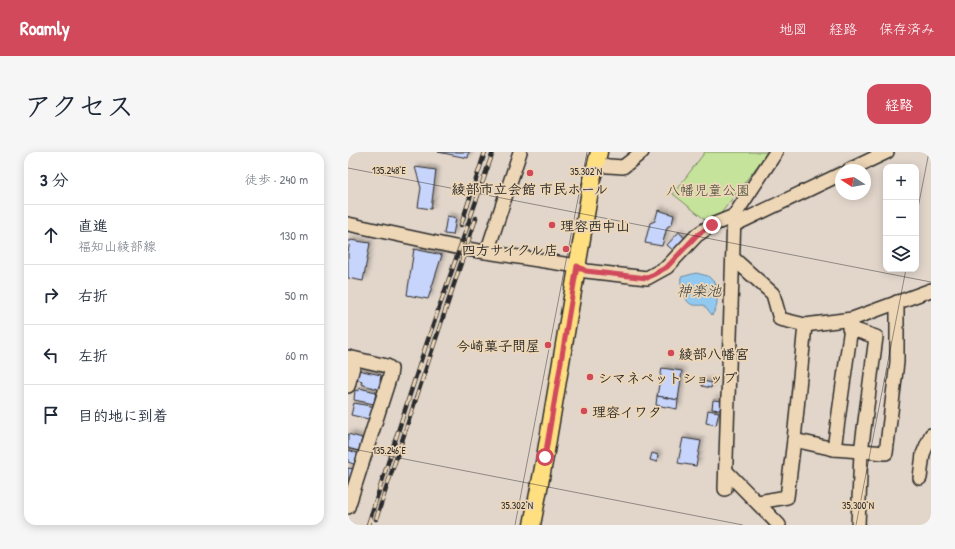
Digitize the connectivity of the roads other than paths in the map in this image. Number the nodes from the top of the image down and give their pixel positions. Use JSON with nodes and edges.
{"nodes":[{"id":1,"x":520,"y":152,"type":"edge"},
{"id":2,"x":642,"y":152,"type":"edge"},
{"id":3,"x":786,"y":152,"type":"edge"},
{"id":4,"x":887,"y":152,"type":"edge"},
{"id":5,"x":774,"y":155,"type":"edge"},
{"id":6,"x":597,"y":159,"type":"edge"},
{"id":7,"x":862,"y":164,"type":"edge"},
{"id":8,"x":835,"y":177,"type":"edge"},
{"id":9,"x":734,"y":221,"type":"junction"},
{"id":10,"x":348,"y":224,"type":"edge"},
{"id":11,"x":487,"y":252,"type":"junction"},
{"id":12,"x":733,"y":258,"type":"junction"},
{"id":13,"x":577,"y":266,"type":"junction"},
{"id":14,"x":931,"y":290,"type":"edge"},
{"id":15,"x":898,"y":302,"type":"junction"},
{"id":16,"x":851,"y":323,"type":"junction"},
{"id":17,"x":805,"y":325,"type":"junction"},
{"id":18,"x":351,"y":358,"type":"edge"},
{"id":19,"x":348,"y":386,"type":"edge"},
{"id":20,"x":931,"y":435,"type":"edge"},
{"id":21,"x":794,"y":440,"type":"junction"},
{"id":22,"x":834,"y":449,"type":"junction"},
{"id":23,"x":861,"y":452,"type":"junction"},
{"id":24,"x":726,"y":471,"type":"junction"},
{"id":25,"x":920,"y":478,"type":"dead end"},
{"id":26,"x":726,"y":489,"type":"dead end"},
{"id":27,"x":758,"y":502,"type":"junction"},
{"id":28,"x":348,"y":507,"type":"edge"},
{"id":29,"x":532,"y":525,"type":"edge"},
{"id":30,"x":779,"y":525,"type":"edge"},
{"id":31,"x":858,"y":525,"type":"edge"}],
"edges":[{"from":1,"to":11,"type":"street"},
{"from":2,"to":6,"type":"street"},
{"from":3,"to":5,"type":"street"},
{"from":4,"to":7,"type":"street"},
{"from":5,"to":9,"type":"street"},
{"from":6,"to":13,"type":"main road"},
{"from":8,"to":9,"type":"street"},
{"from":9,"to":12,"type":"street"},
{"from":9,"to":13,"type":"street"},
{"from":10,"to":11,"type":"street"},
{"from":11,"to":13,"type":"street"},
{"from":12,"to":17,"type":"street"},
{"from":12,"to":24,"type":"street"},
{"from":13,"to":29,"type":"main road"},
{"from":14,"to":15,"type":"street"},
{"from":15,"to":16,"type":"street"},
{"from":15,"to":23,"type":"street"},
{"from":16,"to":17,"type":"street"},
{"from":16,"to":22,"type":"street"},
{"from":16,"to":23,"type":"street"},
{"from":17,"to":21,"type":"street"},
{"from":18,"to":19,"type":"street"},
{"from":18,"to":28,"type":"street"},
{"from":20,"to":25,"type":"street"},
{"from":21,"to":22,"type":"street"},
{"from":21,"to":27,"type":"street"},
{"from":22,"to":23,"type":"street"},
{"from":23,"to":31,"type":"street"},
{"from":24,"to":26,"type":"street"},
{"from":24,"to":27,"type":"street"},
{"from":27,"to":30,"type":"street"}]}
